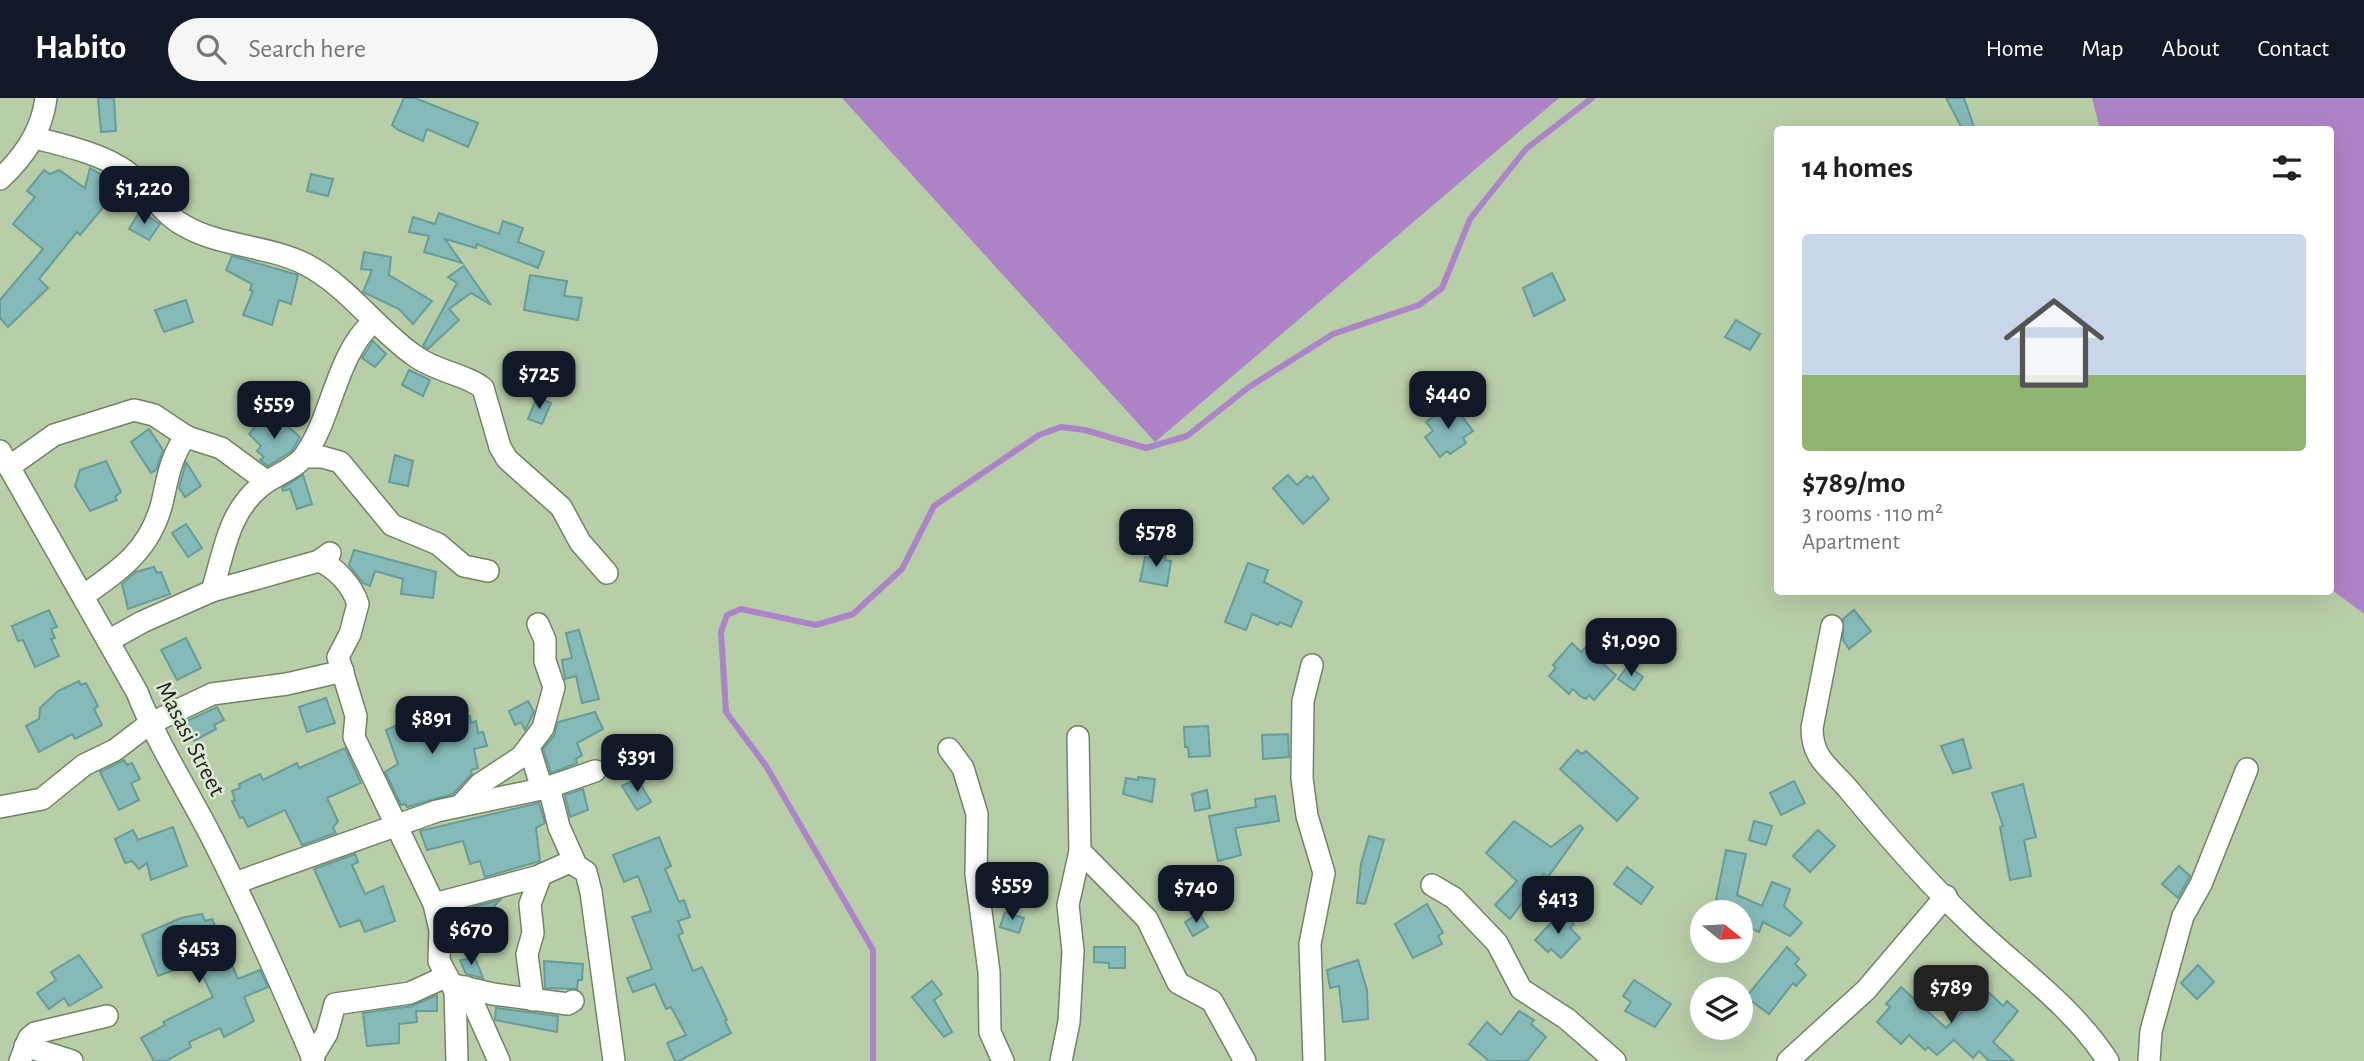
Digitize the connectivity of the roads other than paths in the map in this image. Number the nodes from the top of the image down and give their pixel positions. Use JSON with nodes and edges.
{"nodes":[{"id":1,"x":46,"y":98,"type":"edge"},
{"id":2,"x":35,"y":138,"type":"junction"},
{"id":3,"x":0,"y":179,"type":"edge"},
{"id":4,"x":374,"y":321,"type":"junction"},
{"id":5,"x":186,"y":436,"type":"junction"},
{"id":6,"x":304,"y":457,"type":"junction"},
{"id":7,"x":4,"y":459,"type":"edge"},
{"id":8,"x":266,"y":481,"type":"junction"},
{"id":9,"x":488,"y":571,"type":"dead end"},
{"id":10,"x":607,"y":573,"type":"dead end"},
{"id":11,"x":212,"y":591,"type":"junction"},
{"id":12,"x":83,"y":596,"type":"junction"},
{"id":13,"x":538,"y":624,"type":"dead end"},
{"id":14,"x":1832,"y":626,"type":"dead end"},
{"id":15,"x":108,"y":641,"type":"junction"},
{"id":16,"x":1312,"y":665,"type":"dead end"},
{"id":17,"x":343,"y":671,"type":"junction"},
{"id":18,"x":149,"y":724,"type":"junction"},
{"id":19,"x":1078,"y":737,"type":"dead end"},
{"id":20,"x":529,"y":747,"type":"junction"},
{"id":21,"x":949,"y":749,"type":"dead end"},
{"id":22,"x":2247,"y":769,"type":"dead end"},
{"id":23,"x":595,"y":771,"type":"dead end"},
{"id":24,"x":546,"y":788,"type":"junction"},
{"id":25,"x":461,"y":805,"type":"junction"},
{"id":26,"x":0,"y":807,"type":"edge"},
{"id":27,"x":398,"y":824,"type":"junction"},
{"id":28,"x":1080,"y":851,"type":"junction"},
{"id":29,"x":576,"y":865,"type":"junction"},
{"id":30,"x":541,"y":875,"type":"junction"},
{"id":31,"x":235,"y":883,"type":"junction"},
{"id":32,"x":1432,"y":885,"type":"dead end"},
{"id":33,"x":1946,"y":895,"type":"junction"},
{"id":34,"x":434,"y":904,"type":"junction"},
{"id":35,"x":456,"y":983,"type":"junction"},
{"id":36,"x":533,"y":999,"type":"junction"},
{"id":37,"x":573,"y":1002,"type":"dead end"},
{"id":38,"x":107,"y":1016,"type":"dead end"},
{"id":39,"x":22,"y":1053,"type":"edge"},
{"id":40,"x":313,"y":1060,"type":"edge"},
{"id":41,"x":72,"y":1061,"type":"edge"},
{"id":42,"x":457,"y":1061,"type":"edge"},
{"id":43,"x":499,"y":1061,"type":"edge"},
{"id":44,"x":614,"y":1061,"type":"edge"},
{"id":45,"x":1003,"y":1061,"type":"edge"},
{"id":46,"x":1061,"y":1061,"type":"edge"},
{"id":47,"x":1245,"y":1061,"type":"edge"},
{"id":48,"x":1314,"y":1061,"type":"edge"},
{"id":49,"x":1615,"y":1061,"type":"edge"},
{"id":50,"x":1788,"y":1061,"type":"edge"},
{"id":51,"x":2108,"y":1061,"type":"edge"},
{"id":52,"x":2150,"y":1061,"type":"edge"}],
"edges":[{"from":1,"to":2,"type":"street"},
{"from":2,"to":3,"type":"street"},
{"from":2,"to":4,"type":"street"},
{"from":4,"to":6,"type":"street"},
{"from":4,"to":10,"type":"street"},
{"from":5,"to":7,"type":"street"},
{"from":5,"to":8,"type":"street"},
{"from":5,"to":12,"type":"street"},
{"from":6,"to":8,"type":"street"},
{"from":6,"to":9,"type":"street"},
{"from":7,"to":12,"type":"street","name":"Masasi Street"},
{"from":8,"to":11,"type":"street"},
{"from":11,"to":15,"type":"street"},
{"from":11,"to":17,"type":"street"},
{"from":12,"to":15,"type":"street","name":"Masasi Street"},
{"from":13,"to":20,"type":"street"},
{"from":14,"to":33,"type":"street"},
{"from":15,"to":18,"type":"street","name":"Masasi Street"},
{"from":16,"to":48,"type":"street"},
{"from":17,"to":18,"type":"street"},
{"from":17,"to":27,"type":"street"},
{"from":18,"to":26,"type":"street"},
{"from":18,"to":31,"type":"street","name":"Masasi Street"},
{"from":19,"to":28,"type":"street"},
{"from":20,"to":24,"type":"street"},
{"from":20,"to":25,"type":"street"},
{"from":21,"to":45,"type":"street"},
{"from":22,"to":52,"type":"street"},
{"from":23,"to":24,"type":"street"},
{"from":24,"to":25,"type":"street"},
{"from":24,"to":29,"type":"street"},
{"from":25,"to":27,"type":"street"},
{"from":27,"to":31,"type":"street"},
{"from":27,"to":34,"type":"street"},
{"from":28,"to":46,"type":"street"},
{"from":28,"to":47,"type":"street"},
{"from":29,"to":30,"type":"street"},
{"from":29,"to":44,"type":"street"},
{"from":30,"to":34,"type":"street"},
{"from":30,"to":36,"type":"street"},
{"from":31,"to":40,"type":"street","name":"Masasi Street"},
{"from":32,"to":49,"type":"street"},
{"from":33,"to":50,"type":"street"},
{"from":33,"to":51,"type":"street"},
{"from":34,"to":35,"type":"street"},
{"from":35,"to":36,"type":"street"},
{"from":35,"to":40,"type":"street"},
{"from":35,"to":42,"type":"street"},
{"from":35,"to":43,"type":"street"},
{"from":36,"to":37,"type":"street"},
{"from":38,"to":39,"type":"street"},
{"from":39,"to":41,"type":"street"}]}
